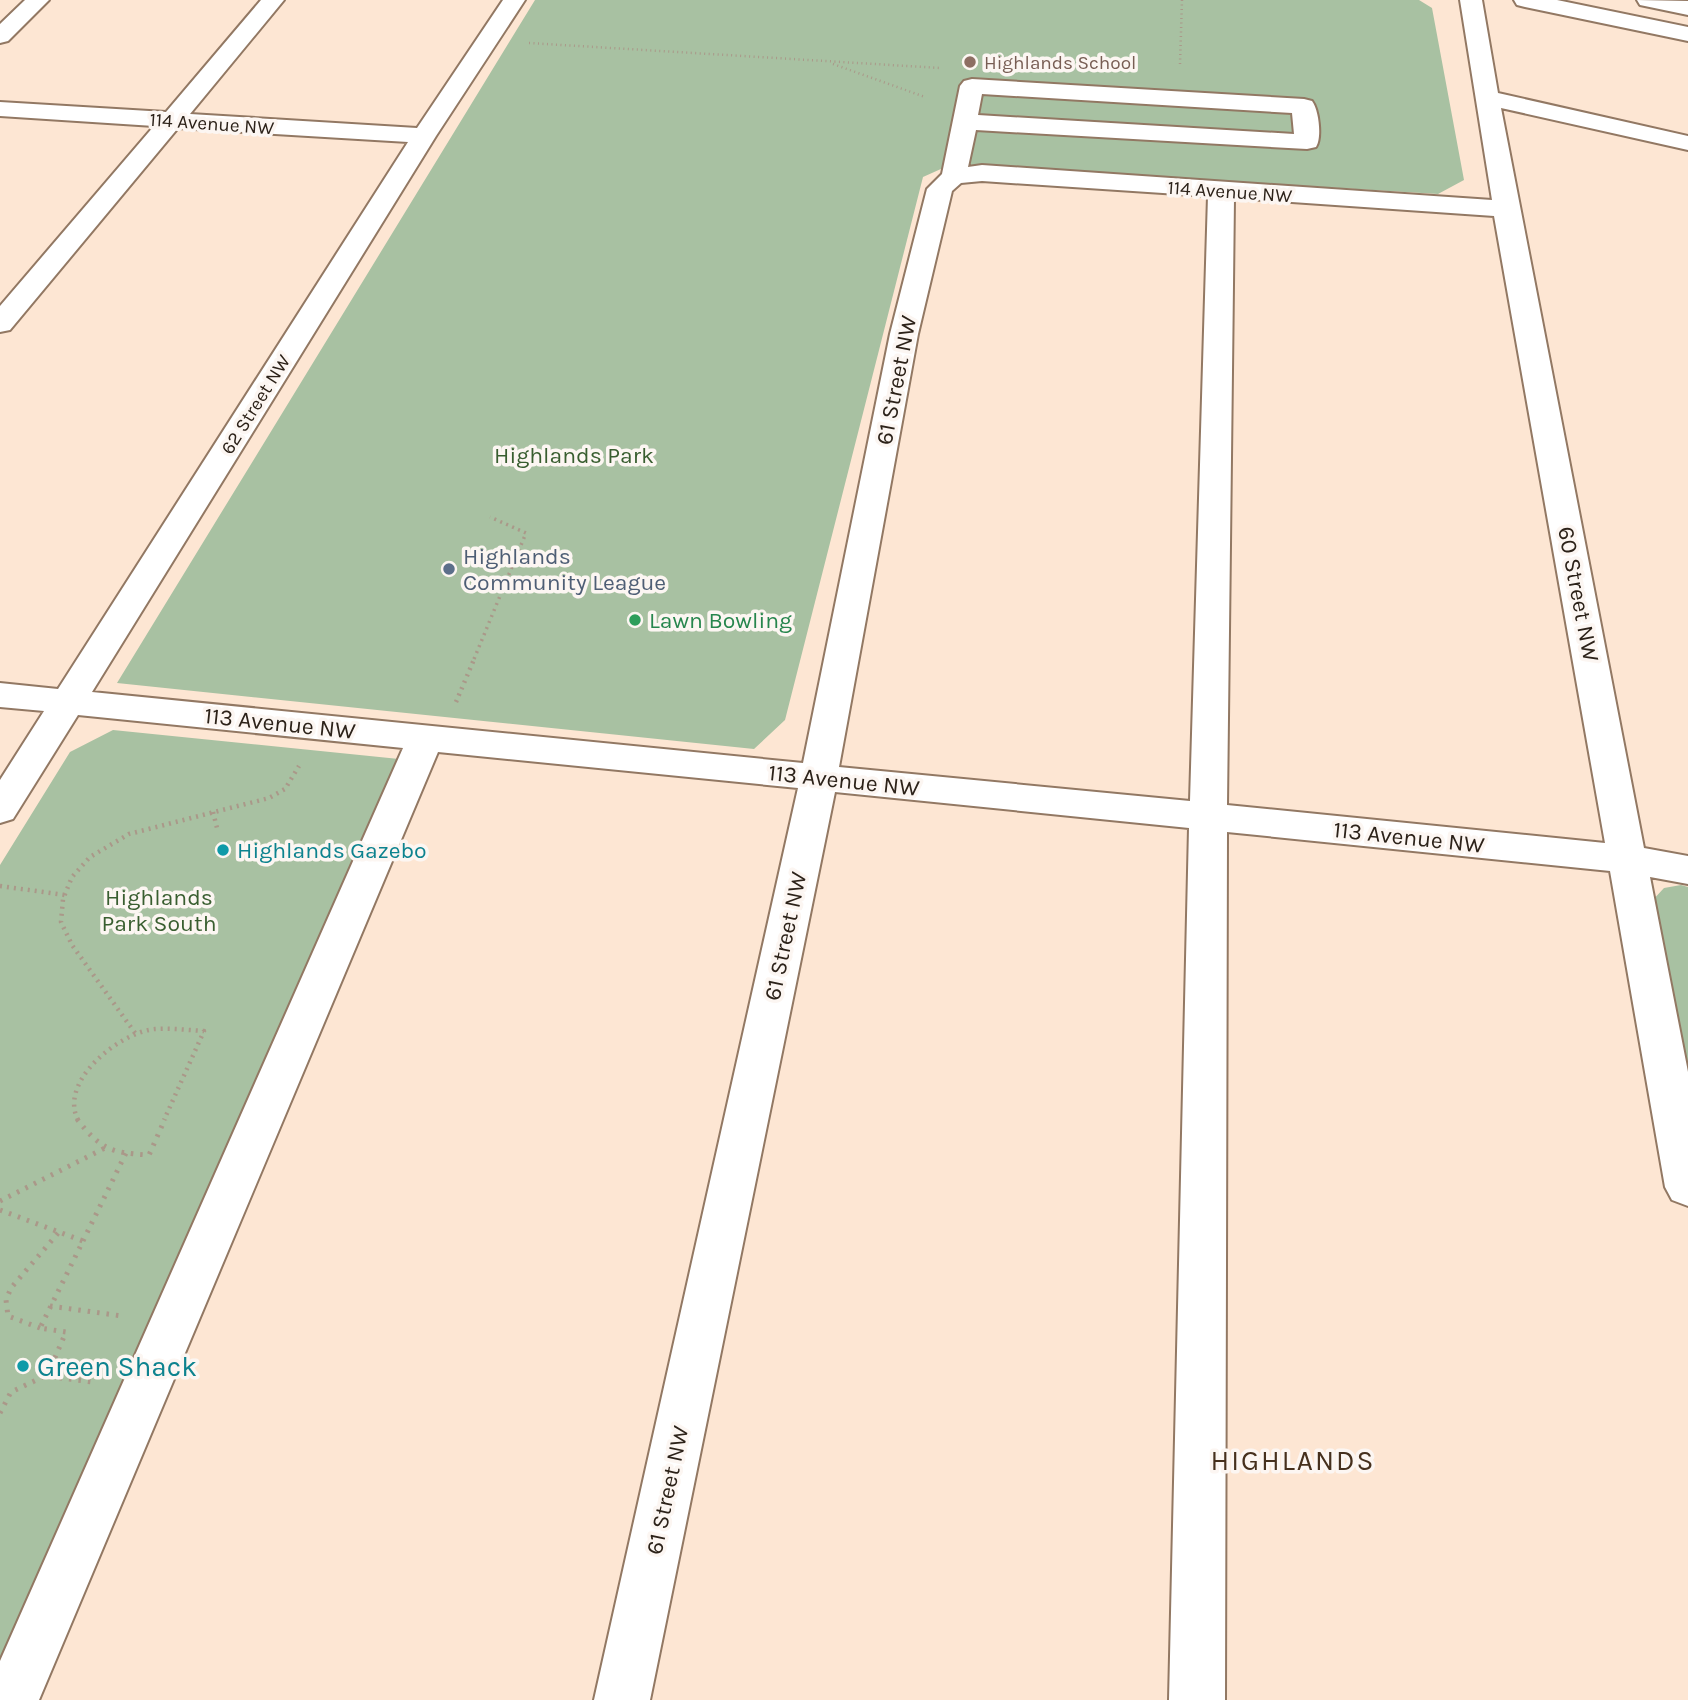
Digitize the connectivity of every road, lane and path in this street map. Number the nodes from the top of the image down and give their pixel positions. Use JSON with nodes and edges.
{"nodes":[{"id":1,"x":38,"y":0,"type":"edge"},
{"id":2,"x":273,"y":0,"type":"edge"},
{"id":3,"x":513,"y":0,"type":"edge"},
{"id":4,"x":1182,"y":0,"type":"edge"},
{"id":5,"x":1471,"y":0,"type":"edge"},
{"id":6,"x":1525,"y":0,"type":"edge"},
{"id":7,"x":1648,"y":0,"type":"edge"},
{"id":8,"x":1688,"y":8,"type":"edge"},
{"id":9,"x":1688,"y":34,"type":"edge"},
{"id":10,"x":0,"y":36,"type":"edge"},
{"id":11,"x":487,"y":41,"type":"junction"},
{"id":12,"x":825,"y":61,"type":"junction"},
{"id":13,"x":945,"y":69,"type":"dead end"},
{"id":14,"x":1179,"y":75,"type":"dead end"},
{"id":15,"x":925,"y":97,"type":"dead end"},
{"id":16,"x":1486,"y":97,"type":"junction"},
{"id":17,"x":0,"y":109,"type":"edge"},
{"id":18,"x":172,"y":121,"type":"junction"},
{"id":19,"x":965,"y":122,"type":"junction"},
{"id":20,"x":424,"y":136,"type":"junction"},
{"id":21,"x":1688,"y":144,"type":"edge"},
{"id":22,"x":954,"y":176,"type":"junction"},
{"id":23,"x":1221,"y":191,"type":"junction"},
{"id":24,"x":1506,"y":209,"type":"junction"},
{"id":25,"x":0,"y":324,"type":"edge"},
{"id":26,"x":490,"y":517,"type":"dead end"},
{"id":27,"x":0,"y":695,"type":"edge"},
{"id":28,"x":68,"y":702,"type":"junction"},
{"id":29,"x":455,"y":705,"type":"dead end"},
{"id":30,"x":426,"y":738,"type":"junction"},
{"id":31,"x":303,"y":759,"type":"dead end"},
{"id":32,"x":819,"y":777,"type":"junction"},
{"id":33,"x":0,"y":810,"type":"edge"},
{"id":34,"x":213,"y":812,"type":"junction"},
{"id":35,"x":1208,"y":816,"type":"junction"},
{"id":36,"x":218,"y":832,"type":"dead end"},
{"id":37,"x":1629,"y":859,"type":"junction"},
{"id":38,"x":1688,"y":870,"type":"edge"},
{"id":39,"x":0,"y":886,"type":"edge"},
{"id":40,"x":65,"y":895,"type":"junction"},
{"id":41,"x":135,"y":1033,"type":"junction"},
{"id":42,"x":105,"y":1148,"type":"junction"},
{"id":43,"x":126,"y":1153,"type":"junction"},
{"id":44,"x":1688,"y":1187,"type":"edge"},
{"id":45,"x":0,"y":1201,"type":"edge"},
{"id":46,"x":0,"y":1210,"type":"edge"},
{"id":47,"x":59,"y":1232,"type":"junction"},
{"id":48,"x":83,"y":1241,"type":"junction"},
{"id":49,"x":50,"y":1307,"type":"junction"},
{"id":50,"x":127,"y":1316,"type":"dead end"},
{"id":51,"x":40,"y":1328,"type":"junction"},
{"id":52,"x":47,"y":1376,"type":"junction"},
{"id":53,"x":145,"y":1390,"type":"junction"},
{"id":54,"x":0,"y":1413,"type":"edge"},
{"id":55,"x":11,"y":1700,"type":"edge"},
{"id":56,"x":622,"y":1700,"type":"edge"},
{"id":57,"x":1197,"y":1700,"type":"edge"}],
"edges":[{"from":1,"to":10,"type":"street"},
{"from":2,"to":18,"type":"street"},
{"from":3,"to":11,"type":"street","name":"62 Street NW"},
{"from":4,"to":14,"type":"path"},
{"from":5,"to":16,"type":"street","name":"60 Street NW"},
{"from":6,"to":9,"type":"street"},
{"from":7,"to":8,"type":"street"},
{"from":11,"to":12,"type":"path"},
{"from":11,"to":20,"type":"street","name":"62 Street NW"},
{"from":12,"to":13,"type":"path"},
{"from":12,"to":15,"type":"path"},
{"from":16,"to":21,"type":"street"},
{"from":16,"to":24,"type":"street","name":"60 Street NW"},
{"from":17,"to":18,"type":"street","name":"114 Avenue NW"},
{"from":18,"to":20,"type":"street","name":"114 Avenue NW"},
{"from":18,"to":25,"type":"street"},
{"from":19,"to":19,"type":"street"},
{"from":19,"to":22,"type":"street"},
{"from":20,"to":28,"type":"street","name":"62 Street NW"},
{"from":22,"to":23,"type":"street","name":"114 Avenue NW"},
{"from":22,"to":32,"type":"street","name":"61 Street NW"},
{"from":23,"to":24,"type":"street","name":"114 Avenue NW"},
{"from":23,"to":35,"type":"street"},
{"from":24,"to":37,"type":"street","name":"60 Street NW"},
{"from":26,"to":29,"type":"path"},
{"from":27,"to":28,"type":"street","name":"113 Avenue NW"},
{"from":28,"to":30,"type":"street","name":"113 Avenue NW"},
{"from":28,"to":33,"type":"street","name":"62 Street NW"},
{"from":30,"to":32,"type":"street","name":"113 Avenue NW"},
{"from":30,"to":53,"type":"street"},
{"from":31,"to":34,"type":"path"},
{"from":32,"to":35,"type":"street","name":"113 Avenue NW"},
{"from":32,"to":56,"type":"street","name":"61 Street NW"},
{"from":34,"to":36,"type":"path"},
{"from":34,"to":40,"type":"path"},
{"from":35,"to":37,"type":"street","name":"113 Avenue NW"},
{"from":35,"to":57,"type":"street"},
{"from":37,"to":38,"type":"street","name":"113 Avenue NW"},
{"from":37,"to":44,"type":"street","name":"60 Street NW"},
{"from":39,"to":40,"type":"path"},
{"from":40,"to":41,"type":"path"},
{"from":41,"to":42,"type":"path"},
{"from":41,"to":43,"type":"path"},
{"from":42,"to":43,"type":"path"},
{"from":42,"to":45,"type":"path"},
{"from":43,"to":48,"type":"path"},
{"from":46,"to":47,"type":"path"},
{"from":47,"to":48,"type":"path"},
{"from":47,"to":51,"type":"path"},
{"from":48,"to":49,"type":"path"},
{"from":49,"to":50,"type":"path"},
{"from":49,"to":51,"type":"path"},
{"from":51,"to":52,"type":"path"},
{"from":52,"to":53,"type":"path"},
{"from":52,"to":54,"type":"path"},
{"from":53,"to":55,"type":"street"}]}
